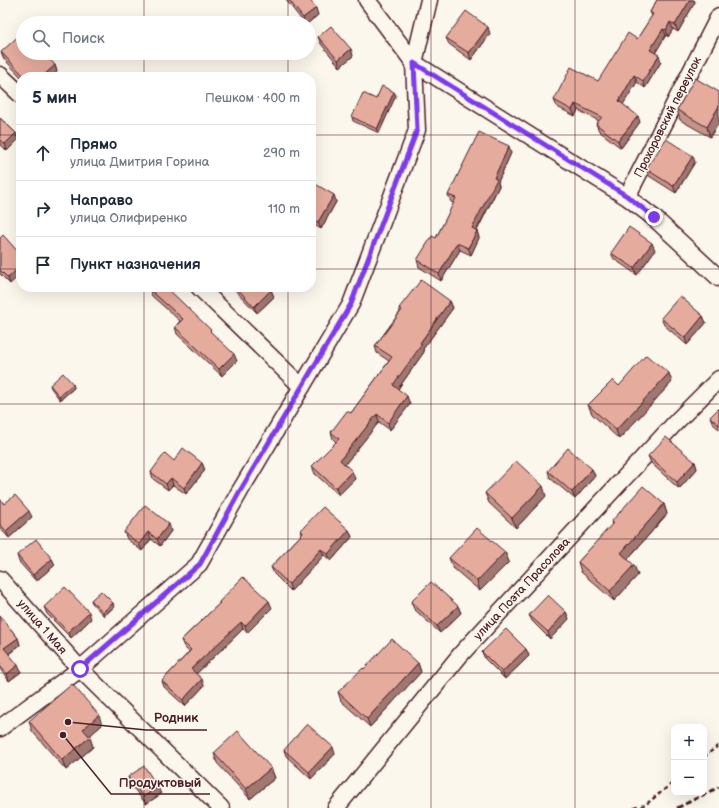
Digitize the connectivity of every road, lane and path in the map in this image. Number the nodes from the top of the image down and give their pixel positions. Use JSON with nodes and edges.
{"nodes":[{"id":1,"x":367,"y":0,"type":"edge"},
{"id":2,"x":429,"y":0,"type":"edge"},
{"id":3,"x":719,"y":16,"type":"edge"},
{"id":4,"x":414,"y":63,"type":"junction"},
{"id":5,"x":0,"y":75,"type":"edge"},
{"id":6,"x":16,"y":90,"type":"edge"},
{"id":7,"x":627,"y":196,"type":"junction"},
{"id":8,"x":719,"y":278,"type":"edge"},
{"id":9,"x":204,"y":292,"type":"edge"},
{"id":10,"x":719,"y":379,"type":"edge"},
{"id":11,"x":302,"y":387,"type":"junction"},
{"id":12,"x":0,"y":579,"type":"edge"},
{"id":13,"x":80,"y":669,"type":"junction"},
{"id":14,"x":0,"y":728,"type":"edge"},
{"id":15,"x":719,"y":745,"type":"edge"},
{"id":16,"x":707,"y":755,"type":"edge"},
{"id":17,"x":671,"y":784,"type":"edge"},
{"id":18,"x":221,"y":808,"type":"edge"},
{"id":19,"x":336,"y":808,"type":"edge"},
{"id":20,"x":634,"y":808,"type":"edge"}],
"edges":[{"from":1,"to":4,"type":"street"},
{"from":2,"to":4,"type":"street"},
{"from":3,"to":7,"type":"street","name":"Прохоровский переулок"},
{"from":4,"to":7,"type":"street"},
{"from":4,"to":11,"type":"street"},
{"from":5,"to":6,"type":"street"},
{"from":7,"to":8,"type":"street"},
{"from":9,"to":11,"type":"street"},
{"from":10,"to":19,"type":"street","name":"улица Поэта Прасолова"},
{"from":11,"to":13,"type":"street"},
{"from":12,"to":13,"type":"street","name":"улица 1 Мая"},
{"from":13,"to":14,"type":"street"},
{"from":13,"to":18,"type":"street","name":"улица 1 Мая"},
{"from":15,"to":16,"type":"path"},
{"from":17,"to":20,"type":"path"}]}
